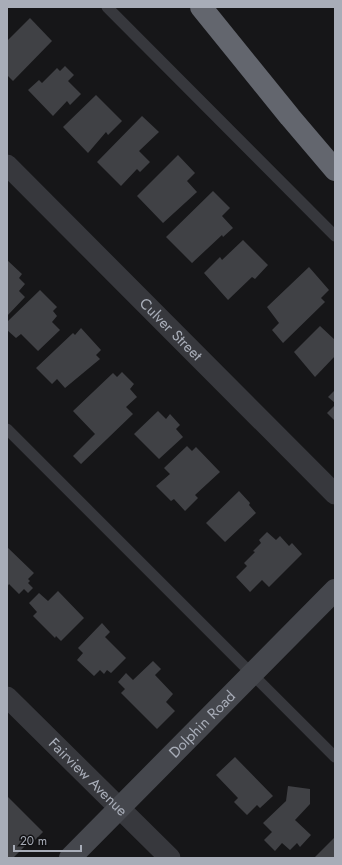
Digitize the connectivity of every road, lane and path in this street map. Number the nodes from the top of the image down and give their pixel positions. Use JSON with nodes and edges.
{"nodes":[{"id":1,"x":107,"y":7,"type":"edge"},
{"id":2,"x":201,"y":7,"type":"edge"},
{"id":3,"x":7,"y":165,"type":"edge"},
{"id":4,"x":335,"y":170,"type":"edge"},
{"id":5,"x":335,"y":236,"type":"edge"},
{"id":6,"x":7,"y":429,"type":"edge"},
{"id":7,"x":335,"y":494,"type":"edge"},
{"id":8,"x":335,"y":590,"type":"edge"},
{"id":9,"x":252,"y":674,"type":"junction"},
{"id":10,"x":7,"y":696,"type":"edge"},
{"id":11,"x":335,"y":757,"type":"edge"},
{"id":12,"x":120,"y":808,"type":"junction"},
{"id":13,"x":70,"y":858,"type":"edge"},
{"id":14,"x":170,"y":858,"type":"edge"}],
"edges":[{"from":1,"to":5,"type":"lane"},
{"from":2,"to":4,"type":"highway"},
{"from":3,"to":7,"type":"street","name":"Culver Street"},
{"from":6,"to":9,"type":"lane"},
{"from":8,"to":9,"type":"main road","name":"Dolphin Road"},
{"from":9,"to":11,"type":"lane"},
{"from":9,"to":12,"type":"main road","name":"Dolphin Road"},
{"from":10,"to":12,"type":"street","name":"Fairview Avenue"},
{"from":12,"to":13,"type":"main road","name":"Dolphin Road"},
{"from":12,"to":14,"type":"street","name":"Fairview Avenue"}]}
